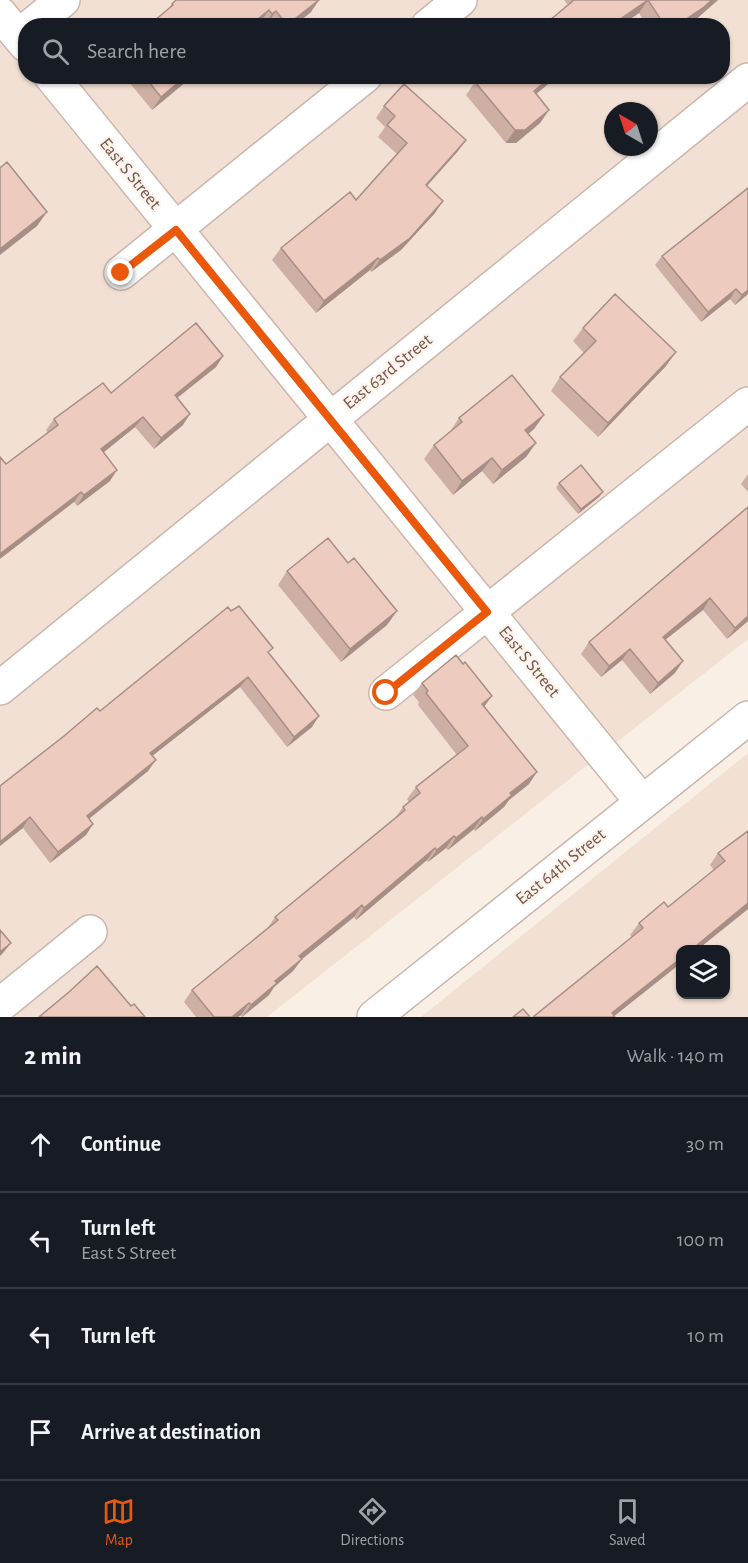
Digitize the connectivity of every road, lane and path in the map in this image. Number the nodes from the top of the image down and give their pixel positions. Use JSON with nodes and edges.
{"nodes":[{"id":1,"x":63,"y":0,"type":"edge"},
{"id":2,"x":460,"y":0,"type":"edge"},
{"id":3,"x":39,"y":18,"type":"edge"},
{"id":4,"x":438,"y":18,"type":"edge"},
{"id":5,"x":748,"y":80,"type":"edge"},
{"id":6,"x":57,"y":84,"type":"edge"},
{"id":7,"x":355,"y":84,"type":"edge"},
{"id":8,"x":176,"y":230,"type":"junction"},
{"id":9,"x":121,"y":273,"type":"dead end"},
{"id":10,"x":748,"y":404,"type":"edge"},
{"id":11,"x":330,"y":419,"type":"junction"},
{"id":12,"x":487,"y":612,"type":"junction"},
{"id":13,"x":0,"y":688,"type":"edge"},
{"id":14,"x":386,"y":693,"type":"dead end"},
{"id":15,"x":748,"y":717,"type":"edge"},
{"id":16,"x":642,"y":802,"type":"junction"},
{"id":17,"x":90,"y":932,"type":"dead end"},
{"id":18,"x":0,"y":1005,"type":"edge"},
{"id":19,"x":375,"y":1017,"type":"edge"}],
"edges":[{"from":1,"to":3,"type":"street"},
{"from":2,"to":4,"type":"street"},
{"from":5,"to":11,"type":"street","name":"East 63rd Street"},
{"from":6,"to":8,"type":"street","name":"East S Street"},
{"from":7,"to":8,"type":"street"},
{"from":8,"to":9,"type":"street"},
{"from":8,"to":11,"type":"street","name":"East S Street"},
{"from":10,"to":12,"type":"street"},
{"from":11,"to":12,"type":"street","name":"East S Street"},
{"from":11,"to":13,"type":"street","name":"East 63rd Street"},
{"from":12,"to":14,"type":"street"},
{"from":12,"to":16,"type":"street","name":"East S Street"},
{"from":15,"to":16,"type":"street","name":"East 64th Street"},
{"from":16,"to":19,"type":"street","name":"East 64th Street"},
{"from":17,"to":18,"type":"street"}]}
